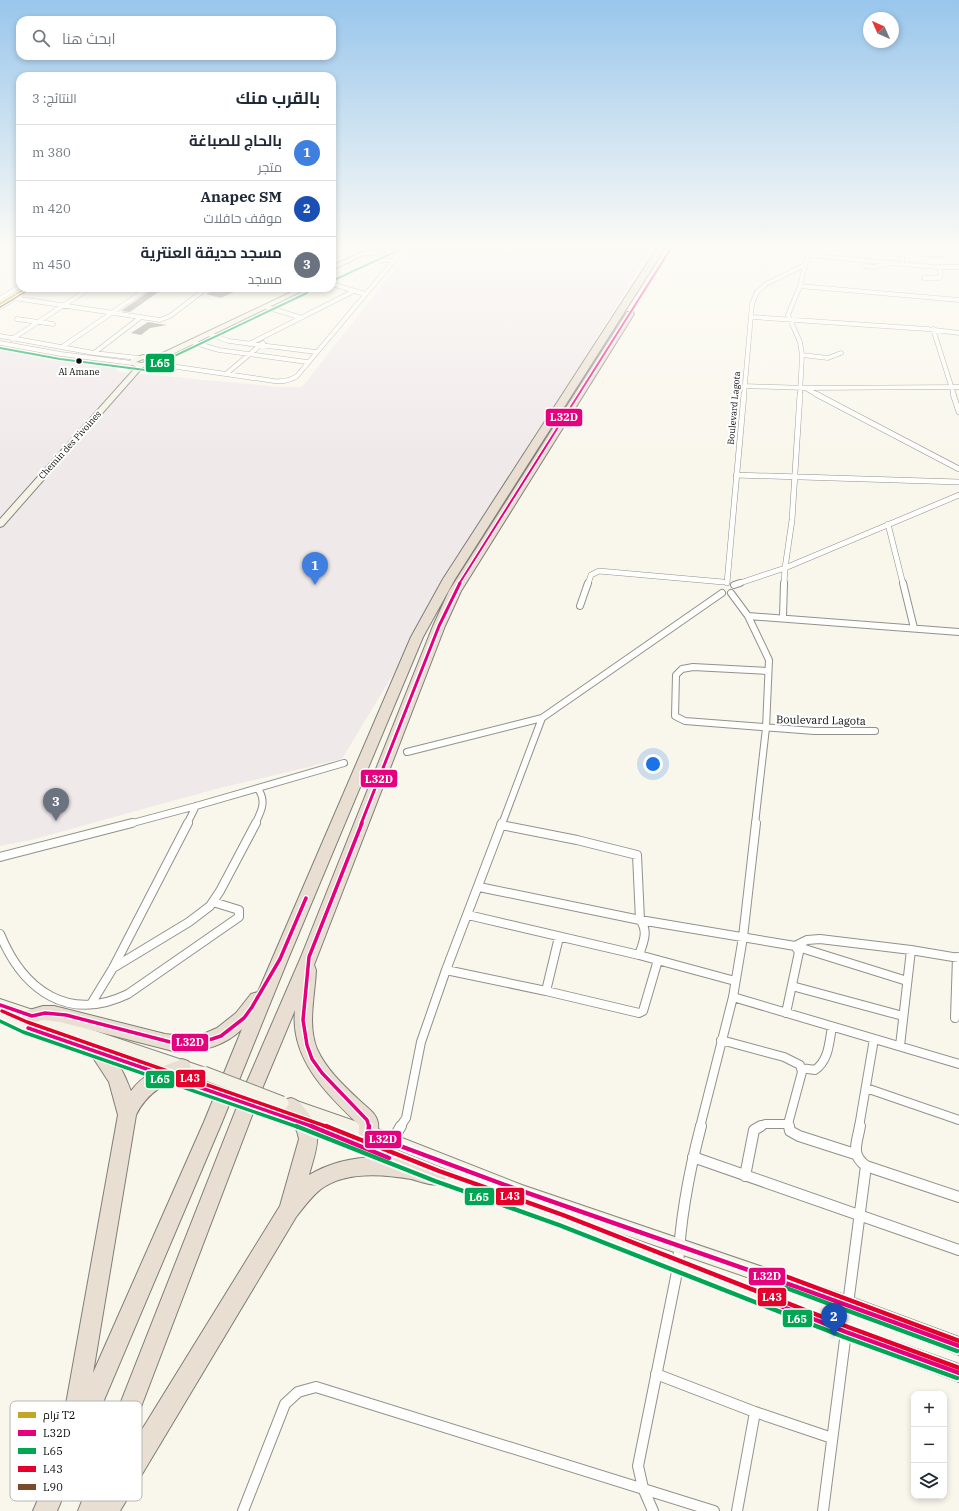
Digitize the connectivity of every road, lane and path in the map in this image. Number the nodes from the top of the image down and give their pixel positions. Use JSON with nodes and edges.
{"nodes":[{"id":1,"x":47,"y":316,"type":"edge"},
{"id":2,"x":107,"y":316,"type":"edge"},
{"id":3,"x":130,"y":316,"type":"edge"},
{"id":4,"x":168,"y":316,"type":"edge"},
{"id":5,"x":233,"y":316,"type":"edge"},
{"id":6,"x":248,"y":316,"type":"edge"},
{"id":7,"x":294,"y":316,"type":"edge"},
{"id":8,"x":302,"y":316,"type":"edge"},
{"id":9,"x":347,"y":316,"type":"edge"},
{"id":10,"x":618,"y":316,"type":"edge"},
{"id":11,"x":629,"y":316,"type":"edge"},
{"id":12,"x":788,"y":316,"type":"edge"},
{"id":13,"x":141,"y":317,"type":"junction"},
{"id":14,"x":299,"y":317,"type":"junction"},
{"id":15,"x":752,"y":317,"type":"joint"},
{"id":16,"x":17,"y":319,"type":"dead end"},
{"id":17,"x":789,"y":319,"type":"junction"},
{"id":18,"x":37,"y":322,"type":"junction"},
{"id":19,"x":53,"y":324,"type":"dead end"},
{"id":20,"x":933,"y":329,"type":"junction"},
{"id":21,"x":273,"y":333,"type":"junction"},
{"id":22,"x":209,"y":334,"type":"junction"},
{"id":23,"x":959,"y":334,"type":"edge"},
{"id":24,"x":0,"y":336,"type":"edge"},
{"id":25,"x":12,"y":338,"type":"junction"},
{"id":26,"x":192,"y":342,"type":"junction"},
{"id":27,"x":0,"y":343,"type":"edge"},
{"id":28,"x":249,"y":344,"type":"junction"},
{"id":29,"x":261,"y":345,"type":"junction"},
{"id":30,"x":62,"y":347,"type":"junction"},
{"id":31,"x":316,"y":352,"type":"junction"},
{"id":32,"x":94,"y":353,"type":"junction"},
{"id":33,"x":841,"y":353,"type":"dead end"},
{"id":34,"x":249,"y":354,"type":"junction"},
{"id":35,"x":802,"y":355,"type":"junction"},
{"id":36,"x":138,"y":361,"type":"junction"},
{"id":37,"x":151,"y":362,"type":"junction"},
{"id":38,"x":307,"y":362,"type":"junction"},
{"id":39,"x":226,"y":374,"type":"junction"},
{"id":40,"x":744,"y":386,"type":"junction"},
{"id":41,"x":956,"y":387,"type":"edge"},
{"id":42,"x":799,"y":388,"type":"junction"},
{"id":43,"x":805,"y":388,"type":"junction"},
{"id":44,"x":959,"y":412,"type":"edge"},
{"id":45,"x":959,"y":469,"type":"edge"},
{"id":46,"x":736,"y":474,"type":"junction"},
{"id":47,"x":794,"y":477,"type":"junction"},
{"id":48,"x":959,"y":482,"type":"edge"},
{"id":49,"x":959,"y":494,"type":"edge"},
{"id":50,"x":2,"y":522,"type":"edge"},
{"id":51,"x":888,"y":524,"type":"junction"},
{"id":52,"x":785,"y":568,"type":"junction"},
{"id":53,"x":725,"y":582,"type":"junction"},
{"id":54,"x":734,"y":585,"type":"junction"},
{"id":55,"x":722,"y":593,"type":"junction"},
{"id":56,"x":731,"y":593,"type":"junction"},
{"id":57,"x":580,"y":606,"type":"dead end"},
{"id":58,"x":748,"y":616,"type":"junction"},
{"id":59,"x":783,"y":617,"type":"junction"},
{"id":60,"x":914,"y":628,"type":"junction"},
{"id":61,"x":959,"y":632,"type":"edge"},
{"id":62,"x":768,"y":671,"type":"junction"},
{"id":63,"x":542,"y":718,"type":"junction"},
{"id":64,"x":766,"y":728,"type":"junction"},
{"id":65,"x":876,"y":731,"type":"dead end"},
{"id":66,"x":407,"y":752,"type":"dead end"},
{"id":67,"x":344,"y":763,"type":"dead end"},
{"id":68,"x":258,"y":789,"type":"junction"},
{"id":69,"x":196,"y":806,"type":"junction"},
{"id":70,"x":501,"y":825,"type":"junction"},
{"id":71,"x":0,"y":857,"type":"edge"},
{"id":72,"x":0,"y":861,"type":"edge"},
{"id":73,"x":479,"y":887,"type":"junction"},
{"id":74,"x":213,"y":902,"type":"junction"},
{"id":75,"x":468,"y":915,"type":"junction"},
{"id":76,"x":640,"y":920,"type":"junction"},
{"id":77,"x":0,"y":934,"type":"edge"},
{"id":78,"x":559,"y":937,"type":"junction"},
{"id":79,"x":743,"y":937,"type":"junction"},
{"id":80,"x":795,"y":946,"type":"junction"},
{"id":81,"x":911,"y":950,"type":"junction"},
{"id":82,"x":639,"y":955,"type":"junction"},
{"id":83,"x":309,"y":957,"type":"junction"},
{"id":84,"x":958,"y":958,"type":"edge"},
{"id":85,"x":280,"y":959,"type":"junction"},
{"id":86,"x":658,"y":960,"type":"junction"},
{"id":87,"x":113,"y":968,"type":"junction"},
{"id":88,"x":446,"y":970,"type":"junction"},
{"id":89,"x":735,"y":981,"type":"junction"},
{"id":90,"x":907,"y":981,"type":"junction"},
{"id":91,"x":792,"y":986,"type":"junction"},
{"id":92,"x":546,"y":991,"type":"junction"},
{"id":93,"x":733,"y":997,"type":"junction"},
{"id":94,"x":91,"y":1004,"type":"junction"},
{"id":95,"x":0,"y":1005,"type":"edge"},
{"id":96,"x":786,"y":1013,"type":"junction"},
{"id":97,"x":0,"y":1016,"type":"edge"},
{"id":98,"x":32,"y":1016,"type":"junction"},
{"id":99,"x":903,"y":1016,"type":"junction"},
{"id":100,"x":955,"y":1018,"type":"dead end"},
{"id":101,"x":832,"y":1027,"type":"junction"},
{"id":102,"x":874,"y":1039,"type":"junction"},
{"id":103,"x":721,"y":1040,"type":"junction"},
{"id":104,"x":900,"y":1046,"type":"junction"},
{"id":105,"x":99,"y":1053,"type":"junction"},
{"id":106,"x":959,"y":1064,"type":"edge"},
{"id":107,"x":182,"y":1067,"type":"junction"},
{"id":108,"x":801,"y":1068,"type":"junction"},
{"id":109,"x":165,"y":1075,"type":"junction"},
{"id":110,"x":202,"y":1080,"type":"junction"},
{"id":111,"x":866,"y":1088,"type":"junction"},
{"id":112,"x":283,"y":1108,"type":"junction"},
{"id":113,"x":127,"y":1115,"type":"junction"},
{"id":114,"x":959,"y":1120,"type":"edge"},
{"id":115,"x":306,"y":1124,"type":"junction"},
{"id":116,"x":788,"y":1124,"type":"junction"},
{"id":117,"x":365,"y":1141,"type":"junction"},
{"id":118,"x":392,"y":1141,"type":"junction"},
{"id":119,"x":855,"y":1154,"type":"junction"},
{"id":120,"x":693,"y":1157,"type":"junction"},
{"id":121,"x":866,"y":1166,"type":"junction"},
{"id":122,"x":437,"y":1176,"type":"junction"},
{"id":123,"x":745,"y":1176,"type":"junction"},
{"id":124,"x":959,"y":1197,"type":"edge"},
{"id":125,"x":289,"y":1210,"type":"junction"},
{"id":126,"x":860,"y":1216,"type":"junction"},
{"id":127,"x":679,"y":1245,"type":"junction"},
{"id":128,"x":959,"y":1250,"type":"edge"},
{"id":129,"x":678,"y":1267,"type":"junction"},
{"id":130,"x":848,"y":1304,"type":"junction"},
{"id":131,"x":846,"y":1332,"type":"junction"},
{"id":132,"x":959,"y":1346,"type":"edge"},
{"id":133,"x":959,"y":1373,"type":"edge"},
{"id":134,"x":656,"y":1374,"type":"junction"},
{"id":135,"x":78,"y":1401,"type":"edge"},
{"id":136,"x":92,"y":1401,"type":"edge"},
{"id":137,"x":133,"y":1401,"type":"edge"},
{"id":138,"x":754,"y":1412,"type":"junction"},
{"id":139,"x":832,"y":1438,"type":"junction"},
{"id":140,"x":142,"y":1452,"type":"edge"},
{"id":141,"x":643,"y":1488,"type":"junction"},
{"id":142,"x":47,"y":1501,"type":"edge"},
{"id":143,"x":48,"y":1501,"type":"edge"},
{"id":144,"x":94,"y":1501,"type":"edge"},
{"id":145,"x":112,"y":1501,"type":"edge"},
{"id":146,"x":44,"y":1511,"type":"edge"},
{"id":147,"x":90,"y":1511,"type":"edge"},
{"id":148,"x":106,"y":1511,"type":"edge"},
{"id":149,"x":243,"y":1511,"type":"edge"},
{"id":150,"x":653,"y":1511,"type":"edge"},
{"id":151,"x":714,"y":1511,"type":"edge"},
{"id":152,"x":737,"y":1511,"type":"edge"},
{"id":153,"x":823,"y":1511,"type":"edge"}],
"edges":[{"from":1,"to":18,"type":"street"},
{"from":2,"to":30,"type":"street"},
{"from":3,"to":13,"type":"street"},
{"from":4,"to":13,"type":"street"},
{"from":5,"to":36,"type":"street"},
{"from":6,"to":22,"type":"street"},
{"from":7,"to":14,"type":"street"},
{"from":8,"to":14,"type":"street"},
{"from":9,"to":31,"type":"street"},
{"from":10,"to":85,"type":"highway"},
{"from":11,"to":83,"type":"highway"},
{"from":12,"to":17,"type":"street"},
{"from":13,"to":32,"type":"street"},
{"from":14,"to":21,"type":"street"},
{"from":15,"to":17,"type":"street"},
{"from":15,"to":40,"type":"street","name":"Boulevard Lagota"},
{"from":16,"to":18,"type":"street"},
{"from":17,"to":20,"type":"street"},
{"from":17,"to":35,"type":"street"},
{"from":18,"to":19,"type":"street"},
{"from":18,"to":25,"type":"street"},
{"from":20,"to":23,"type":"street"},
{"from":20,"to":41,"type":"street"},
{"from":21,"to":28,"type":"street"},
{"from":21,"to":29,"type":"street"},
{"from":22,"to":26,"type":"street"},
{"from":22,"to":28,"type":"street"},
{"from":24,"to":25,"type":"street"},
{"from":25,"to":30,"type":"street"},
{"from":26,"to":34,"type":"street"},
{"from":26,"to":37,"type":"street"},
{"from":27,"to":36,"type":"street"},
{"from":28,"to":29,"type":"street"},
{"from":29,"to":31,"type":"street"},
{"from":29,"to":34,"type":"street"},
{"from":30,"to":32,"type":"street"},
{"from":31,"to":38,"type":"street"},
{"from":32,"to":36,"type":"street"},
{"from":33,"to":35,"type":"street"},
{"from":34,"to":38,"type":"street"},
{"from":34,"to":39,"type":"street"},
{"from":35,"to":42,"type":"street"},
{"from":36,"to":37,"type":"street"},
{"from":36,"to":50,"type":"street","name":"Chemin des Pivoines"},
{"from":37,"to":39,"type":"street"},
{"from":38,"to":39,"type":"street"},
{"from":40,"to":42,"type":"street"},
{"from":40,"to":46,"type":"street","name":"Boulevard Lagota"},
{"from":41,"to":43,"type":"street"},
{"from":41,"to":44,"type":"street"},
{"from":42,"to":43,"type":"street"},
{"from":42,"to":47,"type":"street"},
{"from":43,"to":45,"type":"street"},
{"from":46,"to":47,"type":"street"},
{"from":46,"to":53,"type":"street","name":"Boulevard Lagota"},
{"from":47,"to":48,"type":"street"},
{"from":47,"to":52,"type":"street"},
{"from":49,"to":51,"type":"street"},
{"from":51,"to":52,"type":"street"},
{"from":51,"to":60,"type":"street"},
{"from":52,"to":54,"type":"street"},
{"from":52,"to":59,"type":"street"},
{"from":53,"to":54,"type":"street"},
{"from":53,"to":55,"type":"street","name":"Boulevard Lagota"},
{"from":53,"to":57,"type":"street"},
{"from":54,"to":56,"type":"street"},
{"from":55,"to":56,"type":"street"},
{"from":55,"to":63,"type":"street"},
{"from":56,"to":58,"type":"street","name":"Boulevard Lagota"},
{"from":58,"to":59,"type":"street"},
{"from":58,"to":62,"type":"street","name":"Boulevard Lagota"},
{"from":59,"to":60,"type":"street"},
{"from":60,"to":61,"type":"street"},
{"from":62,"to":64,"type":"street","name":"Boulevard Lagota"},
{"from":62,"to":64,"type":"street","name":"Boulevard Lagota"},
{"from":63,"to":66,"type":"street"},
{"from":63,"to":70,"type":"street"},
{"from":64,"to":65,"type":"street","name":"Boulevard Lagota"},
{"from":64,"to":79,"type":"street"},
{"from":67,"to":68,"type":"street"},
{"from":68,"to":69,"type":"street"},
{"from":68,"to":74,"type":"street"},
{"from":69,"to":71,"type":"street"},
{"from":69,"to":87,"type":"street"},
{"from":70,"to":73,"type":"street"},
{"from":70,"to":76,"type":"street"},
{"from":71,"to":72,"type":"street"},
{"from":73,"to":75,"type":"street"},
{"from":73,"to":76,"type":"street"},
{"from":74,"to":87,"type":"street"},
{"from":74,"to":94,"type":"street"},
{"from":75,"to":78,"type":"street"},
{"from":75,"to":88,"type":"street"},
{"from":76,"to":79,"type":"street"},
{"from":76,"to":82,"type":"street"},
{"from":77,"to":94,"type":"street"},
{"from":78,"to":82,"type":"street"},
{"from":78,"to":92,"type":"street"},
{"from":79,"to":80,"type":"street"},
{"from":79,"to":89,"type":"street"},
{"from":80,"to":81,"type":"street"},
{"from":80,"to":90,"type":"street"},
{"from":80,"to":91,"type":"street"},
{"from":81,"to":84,"type":"street"},
{"from":81,"to":90,"type":"street"},
{"from":82,"to":86,"type":"street"},
{"from":83,"to":117,"type":"highway"},
{"from":83,"to":137,"type":"highway"},
{"from":84,"to":100,"type":"street"},
{"from":85,"to":98,"type":"highway"},
{"from":85,"to":136,"type":"highway"},
{"from":86,"to":89,"type":"street"},
{"from":86,"to":92,"type":"street"},
{"from":87,"to":94,"type":"street"},
{"from":88,"to":92,"type":"street"},
{"from":88,"to":118,"type":"street"},
{"from":89,"to":93,"type":"street"},
{"from":90,"to":99,"type":"street"},
{"from":91,"to":96,"type":"street"},
{"from":91,"to":99,"type":"street"},
{"from":93,"to":96,"type":"street"},
{"from":93,"to":103,"type":"street"},
{"from":95,"to":98,"type":"street"},
{"from":96,"to":101,"type":"street"},
{"from":97,"to":105,"type":"street"},
{"from":98,"to":107,"type":"street"},
{"from":99,"to":104,"type":"street"},
{"from":101,"to":102,"type":"street"},
{"from":101,"to":108,"type":"street"},
{"from":102,"to":104,"type":"street"},
{"from":102,"to":111,"type":"street"},
{"from":103,"to":108,"type":"street"},
{"from":103,"to":120,"type":"street"},
{"from":104,"to":106,"type":"street"},
{"from":105,"to":109,"type":"street"},
{"from":105,"to":113,"type":"highway"},
{"from":107,"to":109,"type":"highway"},
{"from":107,"to":110,"type":"street"},
{"from":108,"to":116,"type":"street"},
{"from":109,"to":110,"type":"street"},
{"from":109,"to":113,"type":"highway"},
{"from":110,"to":112,"type":"street","bridge":true},
{"from":111,"to":114,"type":"street"},
{"from":111,"to":119,"type":"street"},
{"from":112,"to":115,"type":"highway"},
{"from":112,"to":117,"type":"street"},
{"from":113,"to":135,"type":"highway"},
{"from":115,"to":117,"type":"street"},
{"from":115,"to":125,"type":"highway"},
{"from":116,"to":119,"type":"street"},
{"from":116,"to":123,"type":"street"},
{"from":117,"to":118,"type":"street"},
{"from":117,"to":122,"type":"street"},
{"from":118,"to":127,"type":"street"},
{"from":119,"to":121,"type":"street"},
{"from":120,"to":123,"type":"street"},
{"from":120,"to":127,"type":"street"},
{"from":121,"to":124,"type":"street"},
{"from":121,"to":126,"type":"street"},
{"from":122,"to":125,"type":"highway"},
{"from":122,"to":129,"type":"street"},
{"from":123,"to":126,"type":"street"},
{"from":125,"to":140,"type":"highway"},
{"from":126,"to":128,"type":"street"},
{"from":126,"to":130,"type":"street"},
{"from":127,"to":129,"type":"street"},
{"from":127,"to":130,"type":"street"},
{"from":129,"to":131,"type":"street"},
{"from":129,"to":134,"type":"street"},
{"from":130,"to":132,"type":"street"},
{"from":131,"to":133,"type":"street"},
{"from":131,"to":139,"type":"street"},
{"from":134,"to":138,"type":"street"},
{"from":134,"to":141,"type":"street"},
{"from":138,"to":139,"type":"street"},
{"from":138,"to":152,"type":"street"},
{"from":139,"to":153,"type":"street"},
{"from":141,"to":149,"type":"street"},
{"from":141,"to":150,"type":"street"},
{"from":141,"to":151,"type":"street"},
{"from":142,"to":146,"type":"highway"},
{"from":143,"to":146,"type":"highway"},
{"from":144,"to":147,"type":"highway"},
{"from":145,"to":148,"type":"highway"}]}
